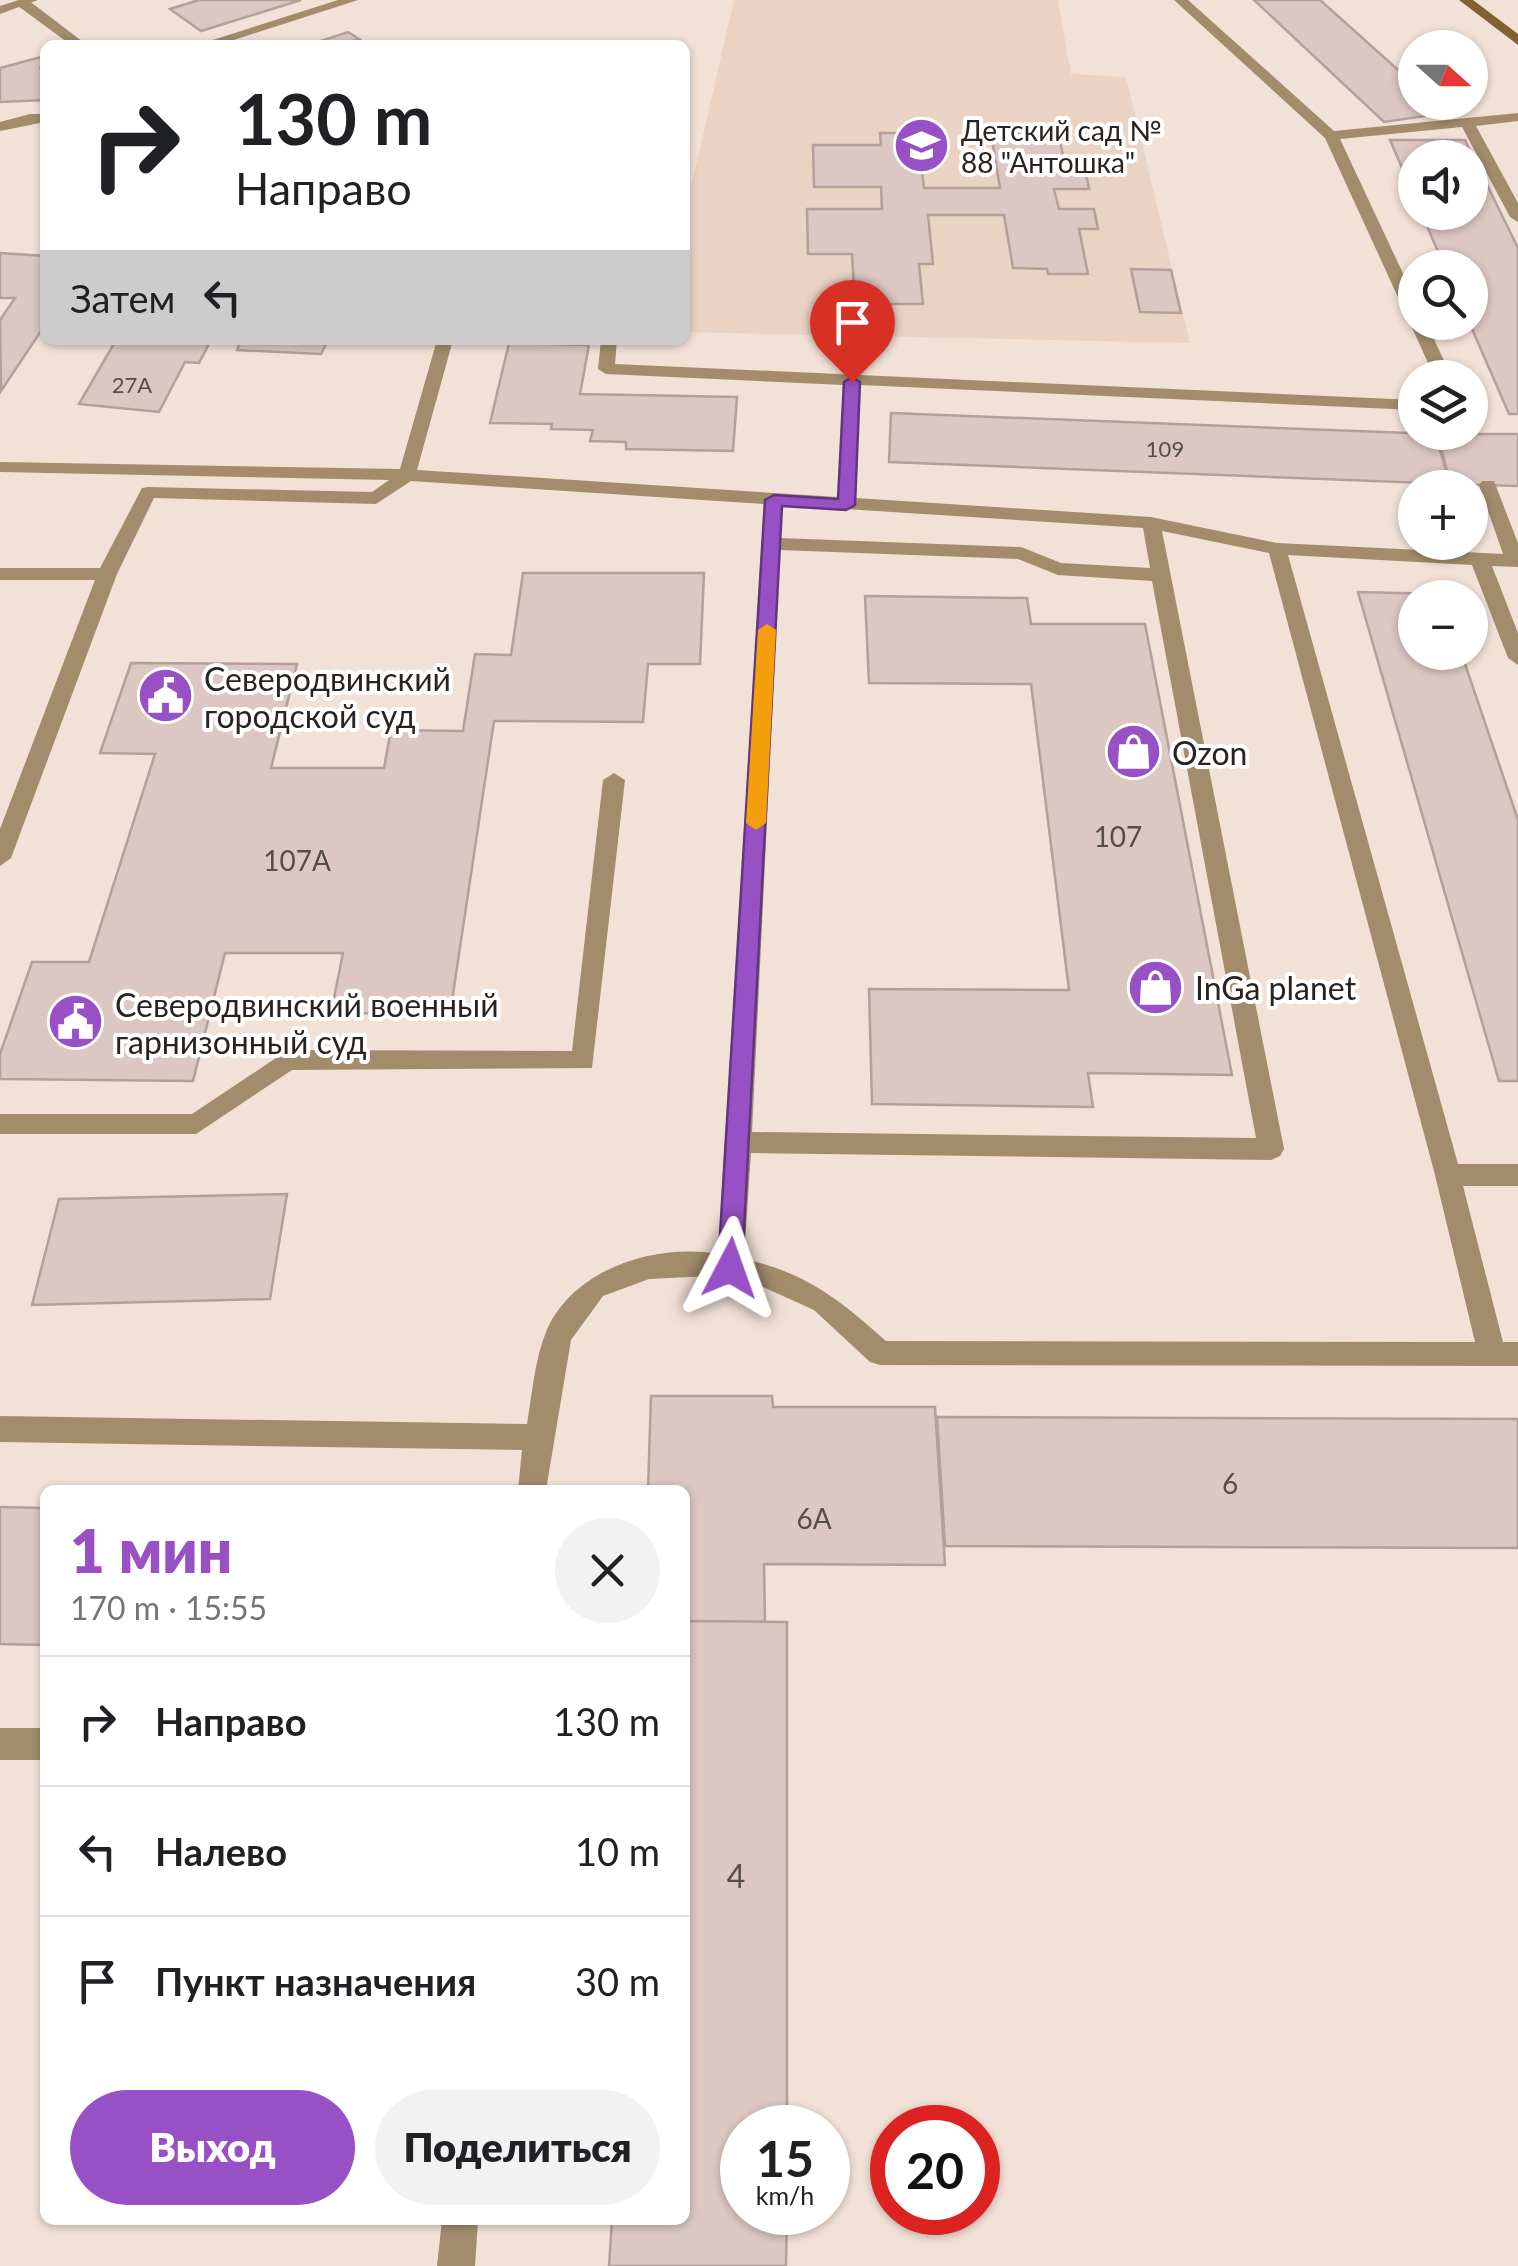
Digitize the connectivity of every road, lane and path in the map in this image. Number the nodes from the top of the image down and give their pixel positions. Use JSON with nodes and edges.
{"nodes":[{"id":1,"x":352,"y":0,"type":"edge"},
{"id":2,"x":1180,"y":0,"type":"edge"},
{"id":3,"x":1464,"y":0,"type":"edge"},
{"id":4,"x":28,"y":2,"type":"edge"},
{"id":5,"x":0,"y":10,"type":"edge"},
{"id":6,"x":74,"y":40,"type":"edge"},
{"id":7,"x":220,"y":40,"type":"edge"},
{"id":8,"x":1518,"y":41,"type":"edge"},
{"id":9,"x":1518,"y":117,"type":"edge"},
{"id":10,"x":38,"y":118,"type":"edge"},
{"id":11,"x":1466,"y":121,"type":"junction"},
{"id":12,"x":0,"y":127,"type":"edge"},
{"id":13,"x":1331,"y":136,"type":"junction"},
{"id":14,"x":1518,"y":216,"type":"edge"},
{"id":15,"x":1398,"y":280,"type":"edge"},
{"id":16,"x":444,"y":345,"type":"edge"},
{"id":17,"x":608,"y":345,"type":"edge"},
{"id":18,"x":852,"y":382,"type":"junction"},
{"id":19,"x":1398,"y":404,"type":"edge"},
{"id":20,"x":0,"y":467,"type":"edge"},
{"id":21,"x":407,"y":475,"type":"junction"},
{"id":22,"x":1488,"y":485,"type":"dead end"},
{"id":23,"x":774,"y":500,"type":"junction"},
{"id":24,"x":846,"y":505,"type":"junction"},
{"id":25,"x":1151,"y":523,"type":"junction"},
{"id":26,"x":772,"y":544,"type":"junction"},
{"id":27,"x":1278,"y":549,"type":"junction"},
{"id":28,"x":1398,"y":556,"type":"edge"},
{"id":29,"x":1480,"y":560,"type":"joint"},
{"id":30,"x":1516,"y":561,"type":"edge"},
{"id":31,"x":0,"y":574,"type":"edge"},
{"id":32,"x":107,"y":574,"type":"junction"},
{"id":33,"x":1161,"y":574,"type":"junction"},
{"id":34,"x":1518,"y":658,"type":"edge"},
{"id":35,"x":614,"y":780,"type":"dead end"},
{"id":36,"x":0,"y":858,"type":"edge"},
{"id":37,"x":0,"y":1124,"type":"edge"},
{"id":38,"x":739,"y":1142,"type":"junction"},
{"id":39,"x":1448,"y":1175,"type":"junction"},
{"id":40,"x":1518,"y":1175,"type":"edge"},
{"id":41,"x":730,"y":1268,"type":"junction"},
{"id":42,"x":1505,"y":1354,"type":"edge"},
{"id":43,"x":0,"y":1429,"type":"edge"},
{"id":44,"x":538,"y":1436,"type":"junction"},
{"id":45,"x":533,"y":1485,"type":"edge"},
{"id":46,"x":0,"y":1744,"type":"edge"},
{"id":47,"x":40,"y":1744,"type":"edge"},
{"id":48,"x":460,"y":2225,"type":"edge"},
{"id":49,"x":456,"y":2266,"type":"edge"}],
"edges":[{"from":1,"to":7,"type":"street"},
{"from":2,"to":13,"type":"street"},
{"from":3,"to":8,"type":"street"},
{"from":4,"to":5,"type":"street"},
{"from":4,"to":6,"type":"street"},
{"from":9,"to":11,"type":"street"},
{"from":10,"to":12,"type":"street"},
{"from":11,"to":13,"type":"street"},
{"from":11,"to":14,"type":"street"},
{"from":13,"to":15,"type":"street"},
{"from":16,"to":21,"type":"street"},
{"from":17,"to":18,"type":"street"},
{"from":18,"to":19,"type":"street"},
{"from":18,"to":24,"type":"street"},
{"from":20,"to":21,"type":"street"},
{"from":21,"to":23,"type":"street"},
{"from":21,"to":32,"type":"street"},
{"from":22,"to":30,"type":"street"},
{"from":23,"to":24,"type":"street"},
{"from":23,"to":26,"type":"street"},
{"from":24,"to":25,"type":"street"},
{"from":25,"to":27,"type":"street"},
{"from":25,"to":33,"type":"street"},
{"from":26,"to":33,"type":"street"},
{"from":26,"to":38,"type":"street"},
{"from":27,"to":28,"type":"street"},
{"from":27,"to":39,"type":"street"},
{"from":29,"to":30,"type":"street"},
{"from":29,"to":34,"type":"street"},
{"from":31,"to":32,"type":"street"},
{"from":32,"to":36,"type":"street"},
{"from":33,"to":38,"type":"street"},
{"from":35,"to":37,"type":"street"},
{"from":38,"to":41,"type":"street"},
{"from":39,"to":40,"type":"street"},
{"from":39,"to":42,"type":"street"},
{"from":41,"to":42,"type":"street"},
{"from":41,"to":44,"type":"street"},
{"from":43,"to":44,"type":"street"},
{"from":44,"to":45,"type":"street"},
{"from":46,"to":47,"type":"street"},
{"from":48,"to":49,"type":"street"}]}
